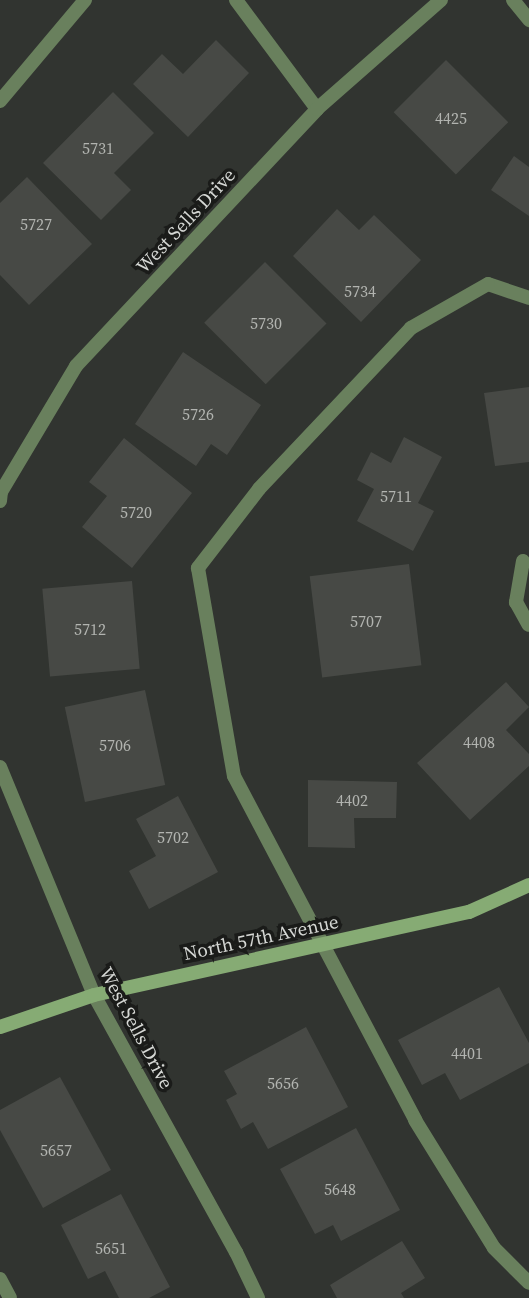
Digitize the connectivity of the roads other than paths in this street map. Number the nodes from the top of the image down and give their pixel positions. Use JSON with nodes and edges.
{"nodes":[{"id":1,"x":85,"y":0,"type":"edge"},
{"id":2,"x":236,"y":0,"type":"edge"},
{"id":3,"x":441,"y":0,"type":"edge"},
{"id":4,"x":513,"y":0,"type":"edge"},
{"id":5,"x":529,"y":20,"type":"edge"},
{"id":6,"x":0,"y":101,"type":"edge"},
{"id":7,"x":317,"y":109,"type":"junction"},
{"id":8,"x":529,"y":298,"type":"edge"},
{"id":9,"x":0,"y":501,"type":"edge"},
{"id":10,"x":523,"y":561,"type":"dead end"},
{"id":11,"x":529,"y":625,"type":"edge"},
{"id":12,"x":0,"y":767,"type":"edge"},
{"id":13,"x":529,"y":885,"type":"edge"},
{"id":14,"x":323,"y":944,"type":"junction"},
{"id":15,"x":94,"y":995,"type":"junction"},
{"id":16,"x":0,"y":1027,"type":"edge"},
{"id":17,"x":0,"y":1279,"type":"edge"},
{"id":18,"x":529,"y":1283,"type":"edge"},
{"id":19,"x":10,"y":1298,"type":"edge"},
{"id":20,"x":258,"y":1298,"type":"edge"}],
"edges":[{"from":1,"to":6,"type":"street"},
{"from":2,"to":7,"type":"street"},
{"from":3,"to":7,"type":"street","name":"West Sells Drive"},
{"from":4,"to":5,"type":"street"},
{"from":7,"to":9,"type":"street","name":"West Sells Drive"},
{"from":8,"to":14,"type":"street"},
{"from":10,"to":11,"type":"street"},
{"from":12,"to":15,"type":"street","name":"West Sells Drive"},
{"from":13,"to":14,"type":"street","name":"North 57th Avenue"},
{"from":14,"to":15,"type":"street","name":"North 57th Avenue"},
{"from":14,"to":18,"type":"street"},
{"from":15,"to":16,"type":"street","name":"North 57th Avenue"},
{"from":15,"to":20,"type":"street","name":"West Sells Drive"},
{"from":17,"to":19,"type":"street"}]}
